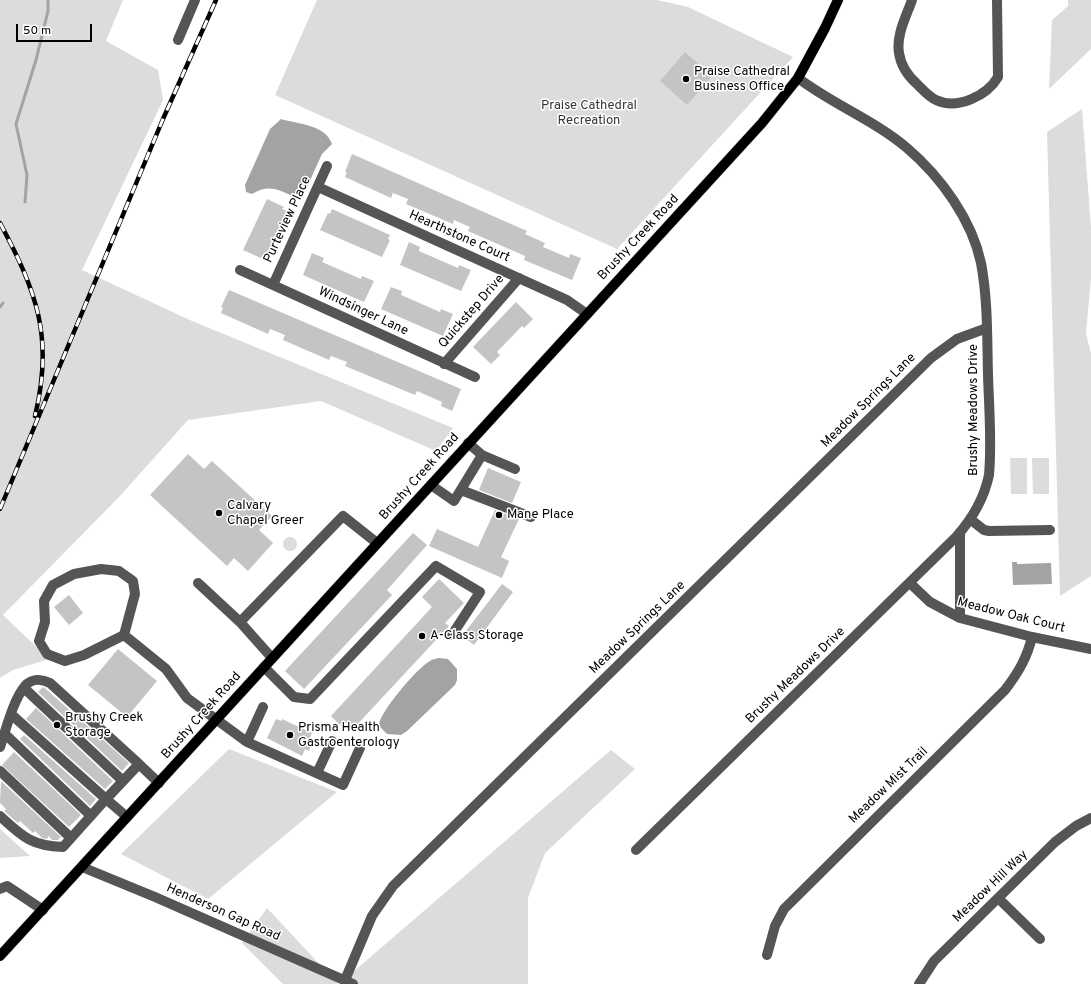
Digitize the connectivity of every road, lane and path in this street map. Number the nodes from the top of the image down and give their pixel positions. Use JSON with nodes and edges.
{"nodes":[{"id":1,"x":195,"y":0,"type":"edge"},
{"id":2,"x":838,"y":0,"type":"edge"},
{"id":3,"x":912,"y":0,"type":"edge"},
{"id":4,"x":997,"y":0,"type":"edge"},
{"id":5,"x":178,"y":40,"type":"dead end"},
{"id":6,"x":798,"y":78,"type":"junction"},
{"id":7,"x":327,"y":166,"type":"dead end"},
{"id":8,"x":318,"y":187,"type":"junction"},
{"id":9,"x":240,"y":270,"type":"dead end"},
{"id":10,"x":519,"y":278,"type":"junction"},
{"id":11,"x":273,"y":286,"type":"junction"},
{"id":12,"x":587,"y":314,"type":"junction"},
{"id":13,"x":987,"y":328,"type":"junction"},
{"id":14,"x":444,"y":364,"type":"junction"},
{"id":15,"x":475,"y":377,"type":"dead end"},
{"id":16,"x":468,"y":443,"type":"junction"},
{"id":17,"x":482,"y":455,"type":"junction"},
{"id":18,"x":515,"y":469,"type":"dead end"},
{"id":19,"x":431,"y":484,"type":"junction"},
{"id":20,"x":461,"y":490,"type":"junction"},
{"id":21,"x":531,"y":517,"type":"dead end"},
{"id":22,"x":970,"y":519,"type":"junction"},
{"id":23,"x":1050,"y":530,"type":"dead end"},
{"id":24,"x":960,"y":532,"type":"junction"},
{"id":25,"x":377,"y":543,"type":"junction"},
{"id":26,"x":198,"y":583,"type":"dead end"},
{"id":27,"x":910,"y":583,"type":"junction"},
{"id":28,"x":960,"y":618,"type":"junction"},
{"id":29,"x":240,"y":622,"type":"junction"},
{"id":30,"x":124,"y":635,"type":"junction"},
{"id":31,"x":452,"y":635,"type":"dead end"},
{"id":32,"x":1032,"y":637,"type":"junction"},
{"id":33,"x":1091,"y":649,"type":"edge"},
{"id":34,"x":272,"y":658,"type":"junction"},
{"id":35,"x":264,"y":667,"type":"junction"},
{"id":36,"x":24,"y":688,"type":"junction"},
{"id":37,"x":263,"y":706,"type":"dead end"},
{"id":38,"x":12,"y":715,"type":"junction"},
{"id":39,"x":217,"y":719,"type":"junction"},
{"id":40,"x":5,"y":734,"type":"junction"},
{"id":41,"x":332,"y":741,"type":"dead end"},
{"id":42,"x":247,"y":742,"type":"junction"},
{"id":43,"x":0,"y":747,"type":"edge"},
{"id":44,"x":360,"y":748,"type":"dead end"},
{"id":45,"x":139,"y":764,"type":"junction"},
{"id":46,"x":0,"y":771,"type":"edge"},
{"id":47,"x":317,"y":773,"type":"junction"},
{"id":48,"x":123,"y":781,"type":"junction"},
{"id":49,"x":159,"y":783,"type":"junction"},
{"id":50,"x":106,"y":800,"type":"junction"},
{"id":51,"x":0,"y":816,"type":"edge"},
{"id":52,"x":91,"y":816,"type":"junction"},
{"id":53,"x":127,"y":818,"type":"junction"},
{"id":54,"x":1091,"y":818,"type":"edge"},
{"id":55,"x":71,"y":838,"type":"junction"},
{"id":56,"x":636,"y":850,"type":"dead end"},
{"id":57,"x":82,"y":867,"type":"junction"},
{"id":58,"x":0,"y":889,"type":"edge"},
{"id":59,"x":998,"y":898,"type":"junction"},
{"id":60,"x":43,"y":910,"type":"junction"},
{"id":61,"x":1040,"y":939,"type":"dead end"},
{"id":62,"x":767,"y":955,"type":"dead end"},
{"id":63,"x":0,"y":956,"type":"edge"},
{"id":64,"x":349,"y":982,"type":"edge"},
{"id":65,"x":919,"y":984,"type":"edge"}],
"edges":[{"from":1,"to":5,"type":"street"},
{"from":2,"to":6,"type":"main road","name":"Brushy Creek Road"},
{"from":3,"to":4,"type":"street"},
{"from":6,"to":12,"type":"main road","name":"Brushy Creek Road"},
{"from":6,"to":13,"type":"street","name":"Brushy Meadows Drive"},
{"from":7,"to":8,"type":"street","name":"Purteview Place"},
{"from":8,"to":10,"type":"street","name":"Hearthstone Court"},
{"from":8,"to":11,"type":"street","name":"Purteview Place"},
{"from":9,"to":11,"type":"street","name":"Windsinger Lane"},
{"from":10,"to":12,"type":"street","name":"Hearthstone Court"},
{"from":10,"to":14,"type":"street","name":"Quickstep Drive"},
{"from":11,"to":14,"type":"street","name":"Windsinger Lane"},
{"from":12,"to":16,"type":"main road","name":"Brushy Creek Road"},
{"from":13,"to":22,"type":"street","name":"Brushy Meadows Drive"},
{"from":13,"to":64,"type":"street","name":"Meadow Springs Lane"},
{"from":14,"to":15,"type":"street","name":"Windsinger Lane"},
{"from":16,"to":17,"type":"street"},
{"from":16,"to":19,"type":"main road","name":"Brushy Creek Road"},
{"from":17,"to":18,"type":"street"},
{"from":17,"to":20,"type":"street"},
{"from":19,"to":20,"type":"street"},
{"from":19,"to":25,"type":"main road","name":"Brushy Creek Road"},
{"from":20,"to":21,"type":"street"},
{"from":22,"to":23,"type":"street"},
{"from":22,"to":24,"type":"street","name":"Brushy Meadows Drive"},
{"from":24,"to":27,"type":"street","name":"Brushy Meadows Drive"},
{"from":24,"to":28,"type":"street"},
{"from":25,"to":29,"type":"street"},
{"from":25,"to":34,"type":"main road","name":"Brushy Creek Road"},
{"from":26,"to":29,"type":"street"},
{"from":27,"to":28,"type":"street","name":"Meadow Oak Court"},
{"from":27,"to":56,"type":"street","name":"Brushy Meadows Drive"},
{"from":28,"to":32,"type":"street","name":"Meadow Oak Court"},
{"from":29,"to":34,"type":"street"},
{"from":30,"to":30,"type":"street"},
{"from":30,"to":39,"type":"street"},
{"from":31,"to":35,"type":"street"},
{"from":32,"to":33,"type":"street","name":"Meadow Oak Court"},
{"from":32,"to":62,"type":"street","name":"Meadow Mist Trail"},
{"from":34,"to":35,"type":"main road","name":"Brushy Creek Road"},
{"from":35,"to":39,"type":"main road","name":"Brushy Creek Road"},
{"from":36,"to":38,"type":"street"},
{"from":36,"to":45,"type":"street"},
{"from":36,"to":48,"type":"street"},
{"from":37,"to":42,"type":"street"},
{"from":38,"to":40,"type":"street"},
{"from":38,"to":50,"type":"street"},
{"from":39,"to":42,"type":"street"},
{"from":39,"to":49,"type":"main road","name":"Brushy Creek Road"},
{"from":40,"to":43,"type":"street"},
{"from":40,"to":52,"type":"street"},
{"from":41,"to":47,"type":"street"},
{"from":42,"to":47,"type":"street"},
{"from":44,"to":47,"type":"street"},
{"from":45,"to":48,"type":"street"},
{"from":45,"to":49,"type":"street"},
{"from":46,"to":55,"type":"street"},
{"from":48,"to":50,"type":"street"},
{"from":49,"to":53,"type":"main road","name":"Brushy Creek Road"},
{"from":50,"to":52,"type":"street"},
{"from":50,"to":53,"type":"street"},
{"from":51,"to":55,"type":"street"},
{"from":52,"to":55,"type":"street"},
{"from":53,"to":57,"type":"main road","name":"Brushy Creek Road"},
{"from":54,"to":59,"type":"street","name":"Meadow Hill Way"},
{"from":57,"to":60,"type":"main road","name":"Brushy Creek Road"},
{"from":57,"to":64,"type":"street","name":"Henderson Gap Road"},
{"from":58,"to":60,"type":"street"},
{"from":59,"to":61,"type":"street"},
{"from":59,"to":65,"type":"street","name":"Meadow Hill Way"},
{"from":60,"to":63,"type":"main road","name":"Brushy Creek Road"}]}
